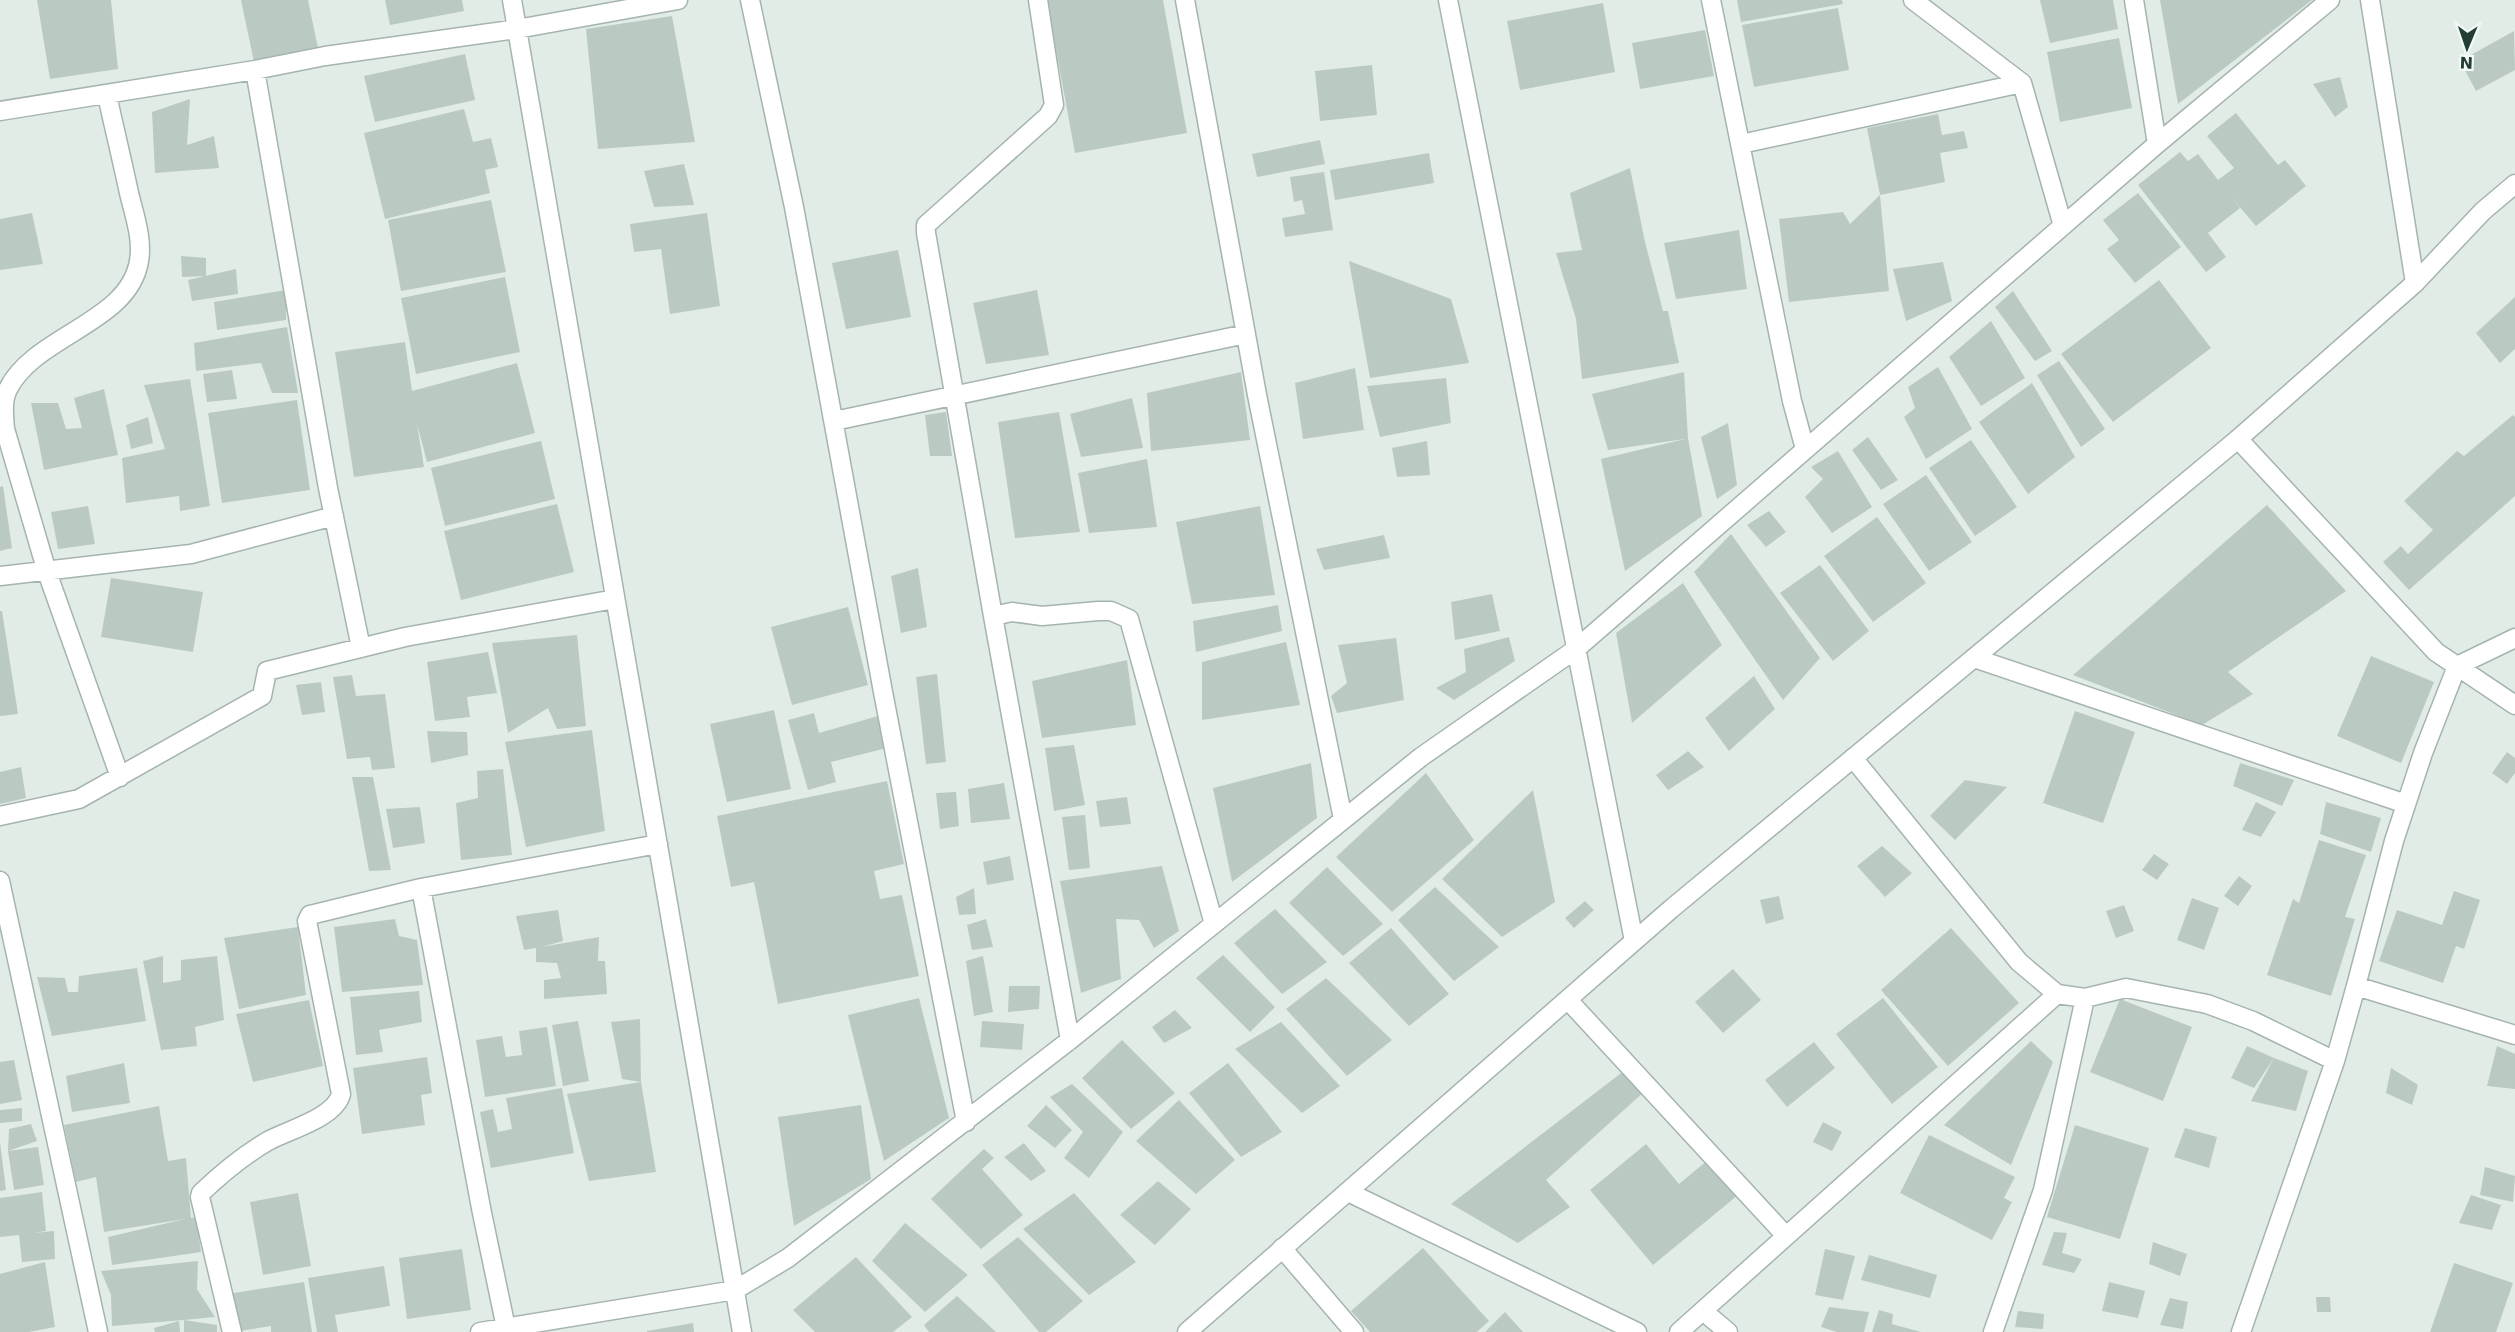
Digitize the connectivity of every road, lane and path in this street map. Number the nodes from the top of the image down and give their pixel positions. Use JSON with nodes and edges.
{"nodes":[{"id":1,"x":512,"y":0,"type":"edge"},
{"id":2,"x":678,"y":0,"type":"edge"},
{"id":3,"x":750,"y":0,"type":"edge"},
{"id":4,"x":1038,"y":0,"type":"edge"},
{"id":5,"x":1185,"y":0,"type":"edge"},
{"id":6,"x":1448,"y":0,"type":"edge"},
{"id":7,"x":1712,"y":0,"type":"edge"},
{"id":8,"x":1912,"y":0,"type":"edge"},
{"id":9,"x":2134,"y":0,"type":"edge"},
{"id":10,"x":2330,"y":0,"type":"edge"},
{"id":11,"x":2370,"y":0,"type":"edge"},
{"id":12,"x":517,"y":29,"type":"junction"},
{"id":13,"x":255,"y":70,"type":"junction"},
{"id":14,"x":2022,"y":83,"type":"junction"},
{"id":15,"x":107,"y":95,"type":"junction"},
{"id":16,"x":0,"y":111,"type":"edge"},
{"id":17,"x":1741,"y":144,"type":"junction"},
{"id":18,"x":2157,"y":144,"type":"junction"},
{"id":19,"x":2515,"y":184,"type":"edge"},
{"id":20,"x":2063,"y":226,"type":"junction"},
{"id":21,"x":2415,"y":283,"type":"junction"},
{"id":22,"x":1245,"y":334,"type":"junction"},
{"id":23,"x":954,"y":396,"type":"junction"},
{"id":24,"x":834,"y":422,"type":"junction"},
{"id":25,"x":2238,"y":439,"type":"junction"},
{"id":26,"x":1805,"y":449,"type":"junction"},
{"id":27,"x":334,"y":516,"type":"junction"},
{"id":28,"x":46,"y":572,"type":"junction"},
{"id":29,"x":0,"y":576,"type":"edge"},
{"id":30,"x":615,"y":599,"type":"junction"},
{"id":31,"x":993,"y":616,"type":"junction"},
{"id":32,"x":2515,"y":638,"type":"edge"},
{"id":33,"x":361,"y":648,"type":"junction"},
{"id":34,"x":1576,"y":649,"type":"junction"},
{"id":35,"x":1974,"y":658,"type":"junction"},
{"id":36,"x":2457,"y":666,"type":"junction"},
{"id":37,"x":2515,"y":705,"type":"edge"},
{"id":38,"x":1853,"y":758,"type":"junction"},
{"id":39,"x":120,"y":777,"type":"junction"},
{"id":40,"x":2406,"y":804,"type":"junction"},
{"id":41,"x":0,"y":816,"type":"edge"},
{"id":42,"x":1343,"y":819,"type":"junction"},
{"id":43,"x":658,"y":844,"type":"junction"},
{"id":44,"x":0,"y":881,"type":"edge"},
{"id":45,"x":421,"y":888,"type":"junction"},
{"id":46,"x":1214,"y":924,"type":"junction"},
{"id":47,"x":1634,"y":941,"type":"junction"},
{"id":48,"x":2356,"y":986,"type":"junction"},
{"id":49,"x":2057,"y":994,"type":"junction"},
{"id":50,"x":2085,"y":998,"type":"junction"},
{"id":51,"x":1568,"y":1000,"type":"junction"},
{"id":52,"x":2515,"y":1035,"type":"edge"},
{"id":53,"x":1070,"y":1040,"type":"junction"},
{"id":54,"x":2335,"y":1061,"type":"junction"},
{"id":55,"x":966,"y":1122,"type":"junction"},
{"id":56,"x":1348,"y":1192,"type":"junction"},
{"id":57,"x":1786,"y":1236,"type":"junction"},
{"id":58,"x":1282,"y":1248,"type":"junction"},
{"id":59,"x":735,"y":1290,"type":"junction"},
{"id":60,"x":1703,"y":1311,"type":"junction"},
{"id":61,"x":506,"y":1328,"type":"junction"},
{"id":62,"x":98,"y":1332,"type":"edge"},
{"id":63,"x":232,"y":1332,"type":"edge"},
{"id":64,"x":480,"y":1332,"type":"edge"},
{"id":65,"x":742,"y":1332,"type":"edge"},
{"id":66,"x":1187,"y":1332,"type":"edge"},
{"id":67,"x":1354,"y":1332,"type":"edge"},
{"id":68,"x":1637,"y":1332,"type":"edge"},
{"id":69,"x":1679,"y":1332,"type":"edge"},
{"id":70,"x":1728,"y":1332,"type":"edge"},
{"id":71,"x":1993,"y":1332,"type":"edge"},
{"id":72,"x":2241,"y":1332,"type":"edge"}],
"edges":[{"from":1,"to":12,"type":"street"},
{"from":2,"to":12,"type":"street"},
{"from":3,"to":24,"type":"street"},
{"from":4,"to":23,"type":"street"},
{"from":5,"to":22,"type":"street"},
{"from":6,"to":34,"type":"street"},
{"from":7,"to":17,"type":"street"},
{"from":8,"to":14,"type":"street"},
{"from":9,"to":18,"type":"street"},
{"from":10,"to":18,"type":"street"},
{"from":11,"to":21,"type":"street"},
{"from":12,"to":13,"type":"street"},
{"from":12,"to":30,"type":"street"},
{"from":13,"to":15,"type":"street"},
{"from":13,"to":27,"type":"street"},
{"from":14,"to":17,"type":"street"},
{"from":14,"to":20,"type":"street"},
{"from":15,"to":16,"type":"street"},
{"from":15,"to":28,"type":"street"},
{"from":17,"to":26,"type":"street"},
{"from":18,"to":20,"type":"street"},
{"from":19,"to":21,"type":"street"},
{"from":20,"to":26,"type":"street"},
{"from":21,"to":25,"type":"street"},
{"from":22,"to":23,"type":"street"},
{"from":22,"to":42,"type":"street"},
{"from":23,"to":24,"type":"street"},
{"from":23,"to":31,"type":"street"},
{"from":24,"to":55,"type":"street"},
{"from":25,"to":35,"type":"street"},
{"from":25,"to":36,"type":"street"},
{"from":26,"to":34,"type":"street"},
{"from":27,"to":28,"type":"street"},
{"from":27,"to":33,"type":"street"},
{"from":28,"to":29,"type":"street"},
{"from":28,"to":39,"type":"street"},
{"from":30,"to":33,"type":"street"},
{"from":30,"to":43,"type":"street"},
{"from":31,"to":46,"type":"street"},
{"from":31,"to":53,"type":"street"},
{"from":32,"to":36,"type":"street"},
{"from":33,"to":39,"type":"street"},
{"from":34,"to":42,"type":"street"},
{"from":34,"to":47,"type":"street"},
{"from":35,"to":38,"type":"street"},
{"from":35,"to":40,"type":"street"},
{"from":36,"to":37,"type":"street"},
{"from":36,"to":40,"type":"street"},
{"from":38,"to":47,"type":"street"},
{"from":38,"to":49,"type":"street"},
{"from":39,"to":41,"type":"street"},
{"from":40,"to":48,"type":"street"},
{"from":42,"to":46,"type":"street"},
{"from":43,"to":45,"type":"street"},
{"from":43,"to":59,"type":"street"},
{"from":44,"to":62,"type":"street"},
{"from":45,"to":61,"type":"street"},
{"from":45,"to":63,"type":"street"},
{"from":46,"to":53,"type":"street"},
{"from":47,"to":51,"type":"street"},
{"from":48,"to":52,"type":"street"},
{"from":48,"to":54,"type":"street"},
{"from":49,"to":50,"type":"street"},
{"from":49,"to":57,"type":"street"},
{"from":50,"to":54,"type":"street"},
{"from":50,"to":71,"type":"street"},
{"from":51,"to":56,"type":"street"},
{"from":51,"to":57,"type":"street"},
{"from":53,"to":55,"type":"street"},
{"from":54,"to":72,"type":"street"},
{"from":55,"to":59,"type":"street"},
{"from":56,"to":58,"type":"street"},
{"from":56,"to":68,"type":"street"},
{"from":57,"to":60,"type":"street"},
{"from":58,"to":66,"type":"street"},
{"from":58,"to":67,"type":"street"},
{"from":59,"to":61,"type":"street"},
{"from":59,"to":65,"type":"street"},
{"from":60,"to":69,"type":"street"},
{"from":60,"to":70,"type":"street"},
{"from":61,"to":64,"type":"street"}]}
